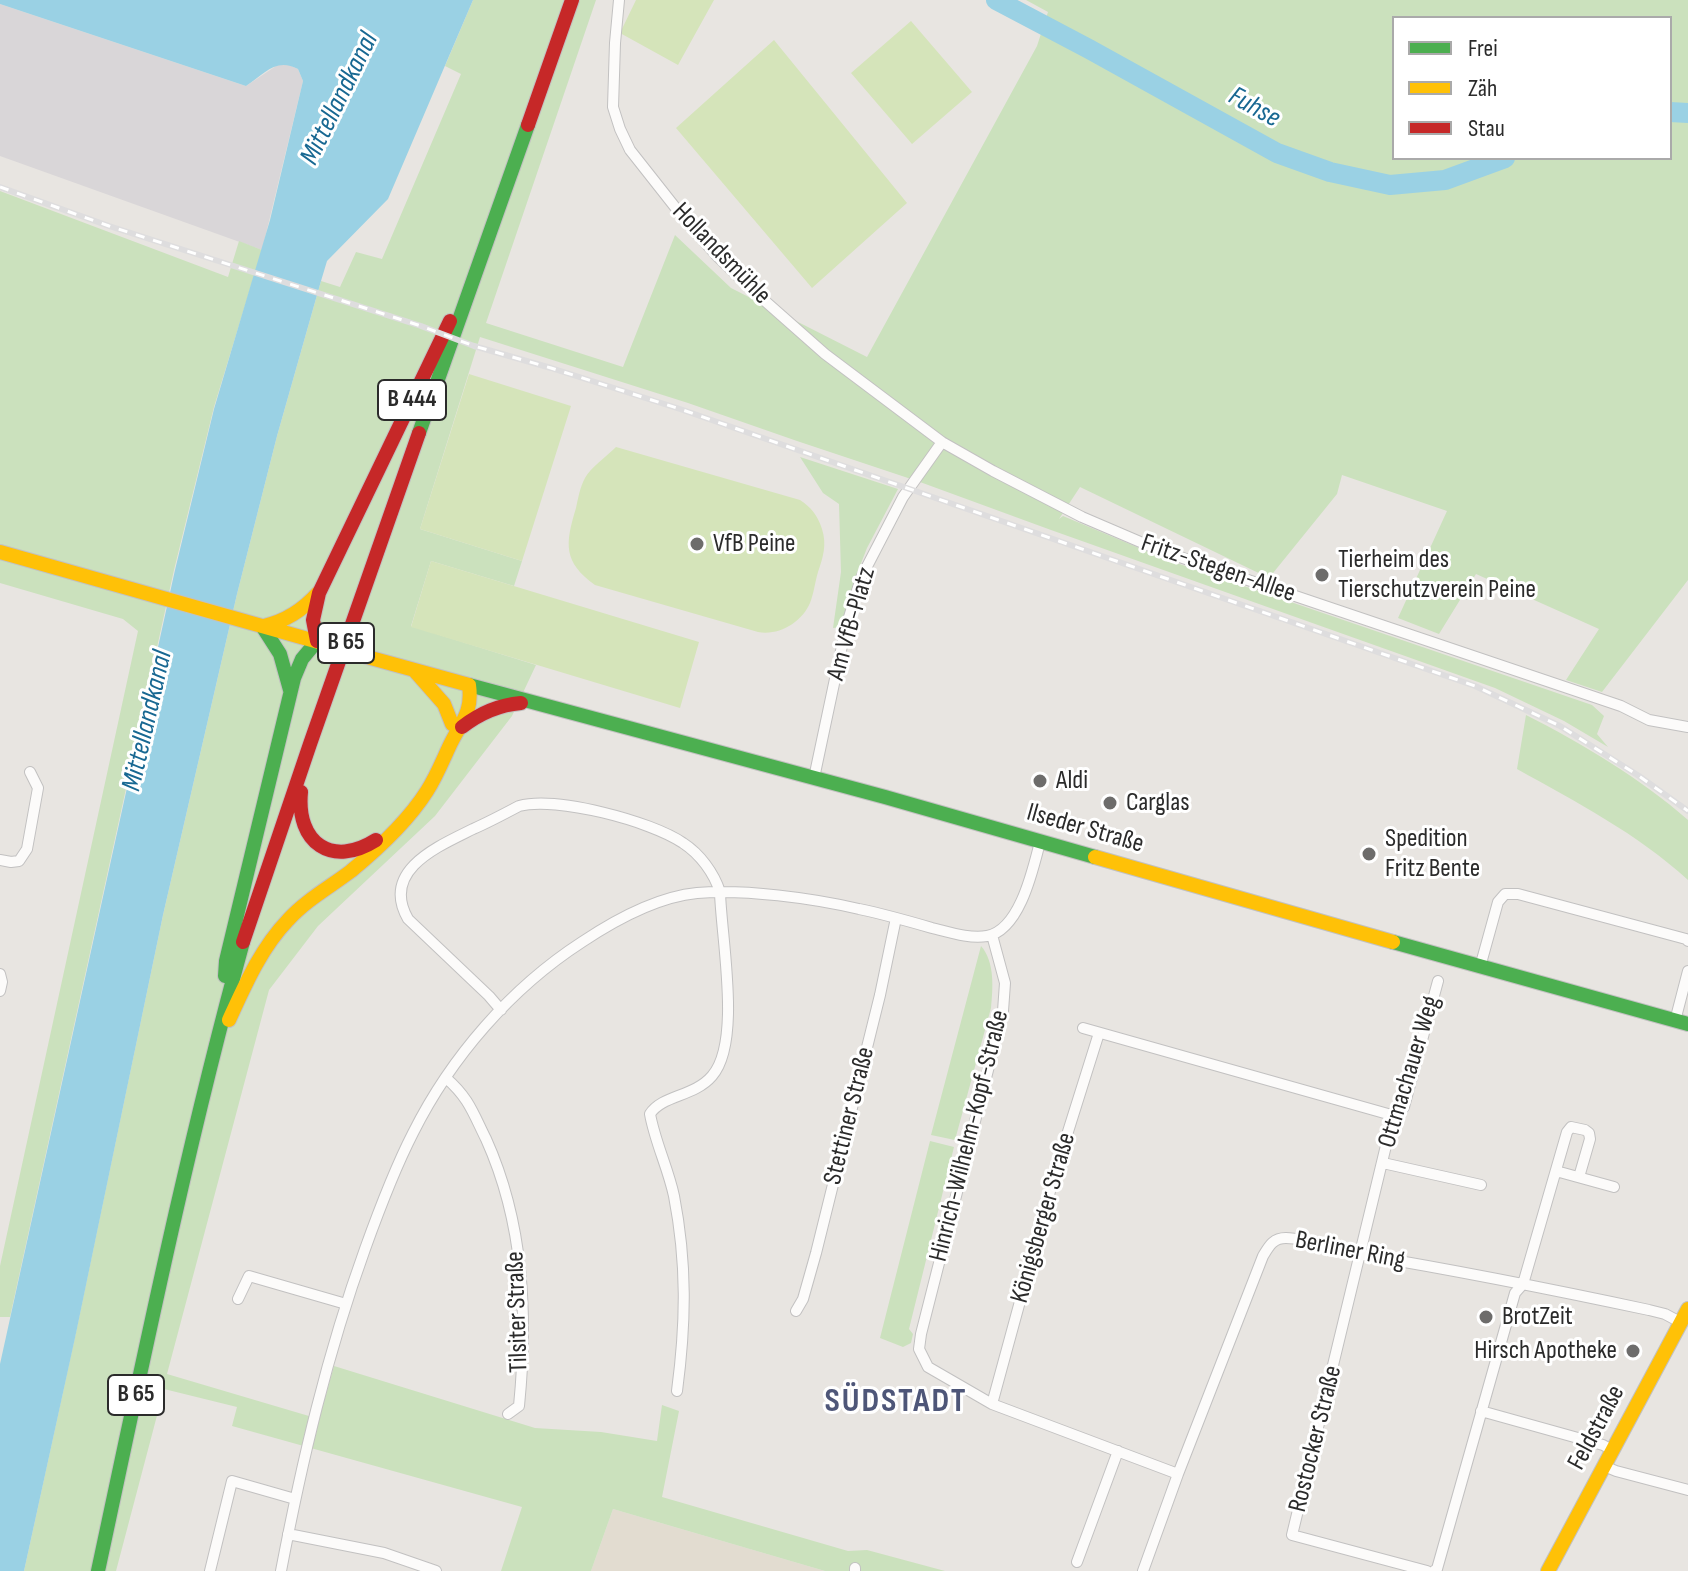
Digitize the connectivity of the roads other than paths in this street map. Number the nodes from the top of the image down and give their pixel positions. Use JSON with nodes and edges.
{"nodes":[{"id":1,"x":572,"y":0,"type":"edge"},
{"id":2,"x":619,"y":0,"type":"edge"},
{"id":3,"x":484,"y":252,"type":"junction"},
{"id":4,"x":942,"y":442,"type":"junction"},
{"id":5,"x":0,"y":552,"type":"edge"},
{"id":6,"x":319,"y":593,"type":"junction"},
{"id":7,"x":262,"y":626,"type":"junction"},
{"id":8,"x":324,"y":644,"type":"junction"},
{"id":9,"x":413,"y":669,"type":"junction"},
{"id":10,"x":469,"y":685,"type":"junction"},
{"id":11,"x":290,"y":693,"type":"junction"},
{"id":12,"x":530,"y":702,"type":"junction"},
{"id":13,"x":457,"y":726,"type":"junction"},
{"id":14,"x":1688,"y":727,"type":"edge"},
{"id":15,"x":310,"y":744,"type":"junction"},
{"id":16,"x":30,"y":772,"type":"dead end"},
{"id":17,"x":814,"y":778,"type":"junction"},
{"id":18,"x":394,"y":829,"type":"junction"},
{"id":19,"x":1040,"y":842,"type":"junction"},
{"id":20,"x":0,"y":860,"type":"edge"},
{"id":21,"x":720,"y":892,"type":"junction"},
{"id":22,"x":896,"y":918,"type":"junction"},
{"id":23,"x":992,"y":935,"type":"junction"},
{"id":24,"x":1688,"y":941,"type":"edge"},
{"id":25,"x":1480,"y":967,"type":"junction"},
{"id":26,"x":1688,"y":971,"type":"edge"},
{"id":27,"x":0,"y":974,"type":"edge"},
{"id":28,"x":1438,"y":981,"type":"dead end"},
{"id":29,"x":0,"y":991,"type":"edge"},
{"id":30,"x":501,"y":1010,"type":"junction"},
{"id":31,"x":1682,"y":1022,"type":"edge"},
{"id":32,"x":1083,"y":1028,"type":"dead end"},
{"id":33,"x":219,"y":1030,"type":"junction"},
{"id":34,"x":1099,"y":1033,"type":"junction"},
{"id":35,"x":212,"y":1058,"type":"junction"},
{"id":36,"x":446,"y":1078,"type":"junction"},
{"id":37,"x":1395,"y":1116,"type":"junction"},
{"id":38,"x":1383,"y":1163,"type":"junction"},
{"id":39,"x":1556,"y":1171,"type":"junction"},
{"id":40,"x":1579,"y":1177,"type":"junction"},
{"id":41,"x":1481,"y":1185,"type":"dead end"},
{"id":42,"x":1614,"y":1187,"type":"dead end"},
{"id":43,"x":1361,"y":1254,"type":"junction"},
{"id":44,"x":1523,"y":1284,"type":"junction"},
{"id":45,"x":238,"y":1299,"type":"dead end"},
{"id":46,"x":346,"y":1304,"type":"junction"},
{"id":47,"x":796,"y":1311,"type":"dead end"},
{"id":48,"x":1684,"y":1316,"type":"edge"},
{"id":49,"x":677,"y":1391,"type":"dead end"},
{"id":50,"x":992,"y":1404,"type":"junction"},
{"id":51,"x":1481,"y":1411,"type":"junction"},
{"id":52,"x":508,"y":1414,"type":"dead end"},
{"id":53,"x":1612,"y":1450,"type":"junction"},
{"id":54,"x":1118,"y":1451,"type":"junction"},
{"id":55,"x":1604,"y":1466,"type":"junction"},
{"id":56,"x":1178,"y":1474,"type":"junction"},
{"id":57,"x":1688,"y":1490,"type":"edge"},
{"id":58,"x":295,"y":1499,"type":"junction"},
{"id":59,"x":288,"y":1534,"type":"junction"},
{"id":60,"x":1077,"y":1562,"type":"dead end"},
{"id":61,"x":98,"y":1571,"type":"edge"},
{"id":62,"x":210,"y":1571,"type":"edge"},
{"id":63,"x":281,"y":1571,"type":"edge"},
{"id":64,"x":436,"y":1571,"type":"edge"},
{"id":65,"x":1143,"y":1571,"type":"edge"},
{"id":66,"x":1427,"y":1571,"type":"edge"},
{"id":67,"x":1434,"y":1571,"type":"edge"},
{"id":68,"x":1548,"y":1571,"type":"edge"}],
"edges":[{"from":1,"to":3,"type":"main road","number":"B 65"},
{"from":2,"to":4,"type":"street","name":"Hollandsmühle"},
{"from":3,"to":6,"type":"main road","number":"B 444"},
{"from":3,"to":15,"type":"main road","number":"B 65"},
{"from":4,"to":14,"type":"street","name":"Fritz-Stegen-Allee"},
{"from":4,"to":17,"type":"street","name":"Am VfB-Platz"},
{"from":5,"to":7,"type":"main road","name":"Ilseder Straße"},
{"from":6,"to":7,"type":"main road"},
{"from":6,"to":8,"type":"main road"},
{"from":7,"to":8,"type":"main road","name":"Ilseder Straße"},
{"from":7,"to":11,"type":"main road"},
{"from":8,"to":9,"type":"main road","name":"Ilseder Straße","bridge":true},
{"from":8,"to":11,"type":"main road"},
{"from":9,"to":10,"type":"main road","name":"Ilseder Straße"},
{"from":9,"to":13,"type":"main road"},
{"from":10,"to":12,"type":"main road","name":"Ilseder Straße"},
{"from":10,"to":13,"type":"main road"},
{"from":11,"to":33,"type":"main road"},
{"from":12,"to":13,"type":"main road"},
{"from":12,"to":17,"type":"main road","name":"Ilseder Straße"},
{"from":13,"to":18,"type":"main road"},
{"from":15,"to":18,"type":"main road"},
{"from":15,"to":33,"type":"main road","number":"B 65"},
{"from":16,"to":20,"type":"street"},
{"from":17,"to":19,"type":"main road","name":"Ilseder Straße"},
{"from":18,"to":35,"type":"main road"},
{"from":19,"to":23,"type":"street"},
{"from":19,"to":25,"type":"main road","name":"Ilseder Straße"},
{"from":21,"to":22,"type":"street"},
{"from":21,"to":30,"type":"street"},
{"from":21,"to":30,"type":"street"},
{"from":21,"to":49,"type":"street"},
{"from":22,"to":23,"type":"street"},
{"from":22,"to":47,"type":"street","name":"Stettiner Straße"},
{"from":23,"to":50,"type":"street","name":"Hinrich-Wilhelm-Kopf-Straße"},
{"from":24,"to":25,"type":"street"},
{"from":25,"to":31,"type":"main road","name":"Ilseder Straße"},
{"from":26,"to":31,"type":"street"},
{"from":27,"to":29,"type":"street"},
{"from":28,"to":37,"type":"street","name":"Ottmachauer Weg"},
{"from":30,"to":36,"type":"street"},
{"from":32,"to":34,"type":"street"},
{"from":33,"to":35,"type":"main road","number":"B 65"},
{"from":34,"to":37,"type":"street"},
{"from":34,"to":50,"type":"street","name":"Königsberger Straße"},
{"from":35,"to":61,"type":"main road","number":"B 65"},
{"from":36,"to":46,"type":"street"},
{"from":36,"to":52,"type":"street","name":"Tilsiter Straße"},
{"from":37,"to":38,"type":"street","name":"Ottmachauer Weg"},
{"from":38,"to":41,"type":"street","name":"Ottmachauer Weg"},
{"from":38,"to":43,"type":"street","name":"Ottmachauer Weg"},
{"from":39,"to":40,"type":"street"},
{"from":39,"to":40,"type":"street"},
{"from":39,"to":44,"type":"street"},
{"from":40,"to":42,"type":"street"},
{"from":43,"to":44,"type":"street","name":"Berliner Ring"},
{"from":43,"to":56,"type":"street","name":"Berliner Ring"},
{"from":43,"to":66,"type":"street","name":"Rostocker Straße"},
{"from":44,"to":48,"type":"street","name":"Berliner Ring"},
{"from":44,"to":51,"type":"street"},
{"from":45,"to":46,"type":"street"},
{"from":46,"to":58,"type":"street"},
{"from":48,"to":53,"type":"main road","name":"Feldstraße"},
{"from":50,"to":54,"type":"street"},
{"from":51,"to":53,"type":"street"},
{"from":51,"to":67,"type":"street"},
{"from":53,"to":55,"type":"main road","name":"Feldstraße"},
{"from":54,"to":56,"type":"street"},
{"from":54,"to":60,"type":"street"},
{"from":55,"to":57,"type":"street"},
{"from":55,"to":68,"type":"main road","name":"Feldstraße"},
{"from":56,"to":65,"type":"street","name":"Berliner Ring"},
{"from":58,"to":59,"type":"street"},
{"from":58,"to":62,"type":"street"},
{"from":59,"to":63,"type":"street"},
{"from":59,"to":64,"type":"street"}]}
